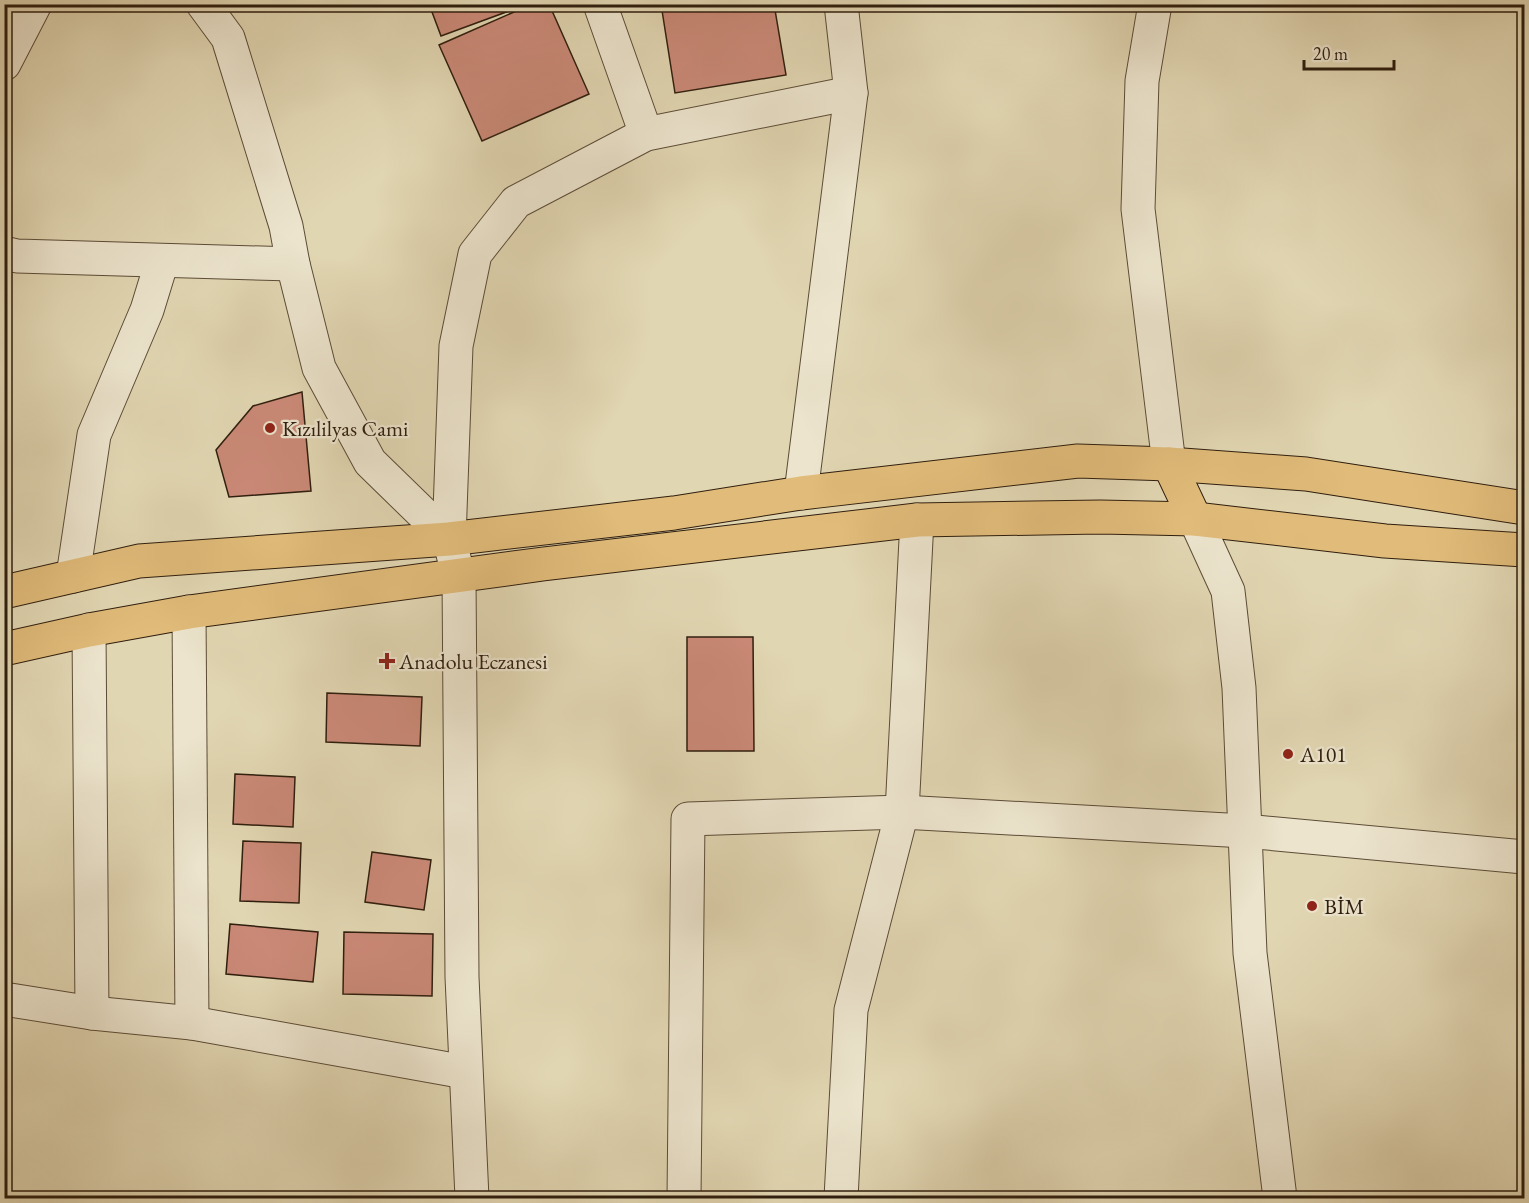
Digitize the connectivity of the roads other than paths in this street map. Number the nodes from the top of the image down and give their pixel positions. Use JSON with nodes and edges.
{"nodes":[{"id":1,"x":35,"y":4,"type":"edge"},
{"id":2,"x":203,"y":4,"type":"edge"},
{"id":3,"x":600,"y":4,"type":"edge"},
{"id":4,"x":841,"y":4,"type":"edge"},
{"id":5,"x":1155,"y":4,"type":"edge"},
{"id":6,"x":4,"y":64,"type":"edge"},
{"id":7,"x":851,"y":93,"type":"junction"},
{"id":8,"x":646,"y":134,"type":"junction"},
{"id":9,"x":4,"y":253,"type":"edge"},
{"id":10,"x":162,"y":261,"type":"junction"},
{"id":11,"x":293,"y":264,"type":"junction"},
{"id":12,"x":1169,"y":464,"type":"junction"},
{"id":13,"x":801,"y":493,"type":"junction"},
{"id":14,"x":1524,"y":508,"type":"edge"},
{"id":15,"x":1195,"y":519,"type":"junction"},
{"id":16,"x":917,"y":520,"type":"junction"},
{"id":17,"x":449,"y":539,"type":"junction"},
{"id":18,"x":1524,"y":550,"type":"edge"},
{"id":19,"x":73,"y":576,"type":"junction"},
{"id":20,"x":459,"y":577,"type":"junction"},
{"id":21,"x":4,"y":592,"type":"edge"},
{"id":22,"x":189,"y":612,"type":"junction"},
{"id":23,"x":89,"y":630,"type":"junction"},
{"id":24,"x":4,"y":649,"type":"edge"},
{"id":25,"x":902,"y":812,"type":"junction"},
{"id":26,"x":1245,"y":831,"type":"junction"},
{"id":27,"x":1524,"y":857,"type":"edge"},
{"id":28,"x":4,"y":999,"type":"edge"},
{"id":29,"x":92,"y":1012,"type":"junction"},
{"id":30,"x":192,"y":1023,"type":"junction"},
{"id":31,"x":465,"y":1072,"type":"junction"},
{"id":32,"x":472,"y":1198,"type":"edge"},
{"id":33,"x":684,"y":1198,"type":"edge"},
{"id":34,"x":841,"y":1198,"type":"edge"},
{"id":35,"x":1280,"y":1198,"type":"edge"}],
"edges":[{"from":1,"to":6,"type":"street"},
{"from":2,"to":11,"type":"street"},
{"from":3,"to":8,"type":"street"},
{"from":4,"to":7,"type":"street"},
{"from":5,"to":12,"type":"street"},
{"from":7,"to":8,"type":"street"},
{"from":7,"to":13,"type":"street"},
{"from":8,"to":17,"type":"street"},
{"from":9,"to":10,"type":"street"},
{"from":10,"to":11,"type":"street"},
{"from":10,"to":19,"type":"street"},
{"from":11,"to":17,"type":"street"},
{"from":12,"to":13,"type":"main road"},
{"from":12,"to":14,"type":"main road"},
{"from":12,"to":15,"type":"main road"},
{"from":13,"to":17,"type":"main road"},
{"from":15,"to":16,"type":"main road"},
{"from":15,"to":18,"type":"main road"},
{"from":15,"to":26,"type":"street"},
{"from":16,"to":20,"type":"main road"},
{"from":16,"to":25,"type":"street"},
{"from":17,"to":19,"type":"main road"},
{"from":17,"to":20,"type":"street"},
{"from":19,"to":21,"type":"main road"},
{"from":20,"to":22,"type":"main road"},
{"from":20,"to":31,"type":"street"},
{"from":22,"to":23,"type":"main road"},
{"from":22,"to":30,"type":"street"},
{"from":23,"to":24,"type":"main road"},
{"from":23,"to":29,"type":"street"},
{"from":25,"to":26,"type":"street"},
{"from":25,"to":33,"type":"street"},
{"from":25,"to":34,"type":"street"},
{"from":26,"to":27,"type":"street"},
{"from":26,"to":35,"type":"street"},
{"from":28,"to":29,"type":"street"},
{"from":29,"to":30,"type":"street"},
{"from":30,"to":31,"type":"street"},
{"from":31,"to":32,"type":"street"}]}
